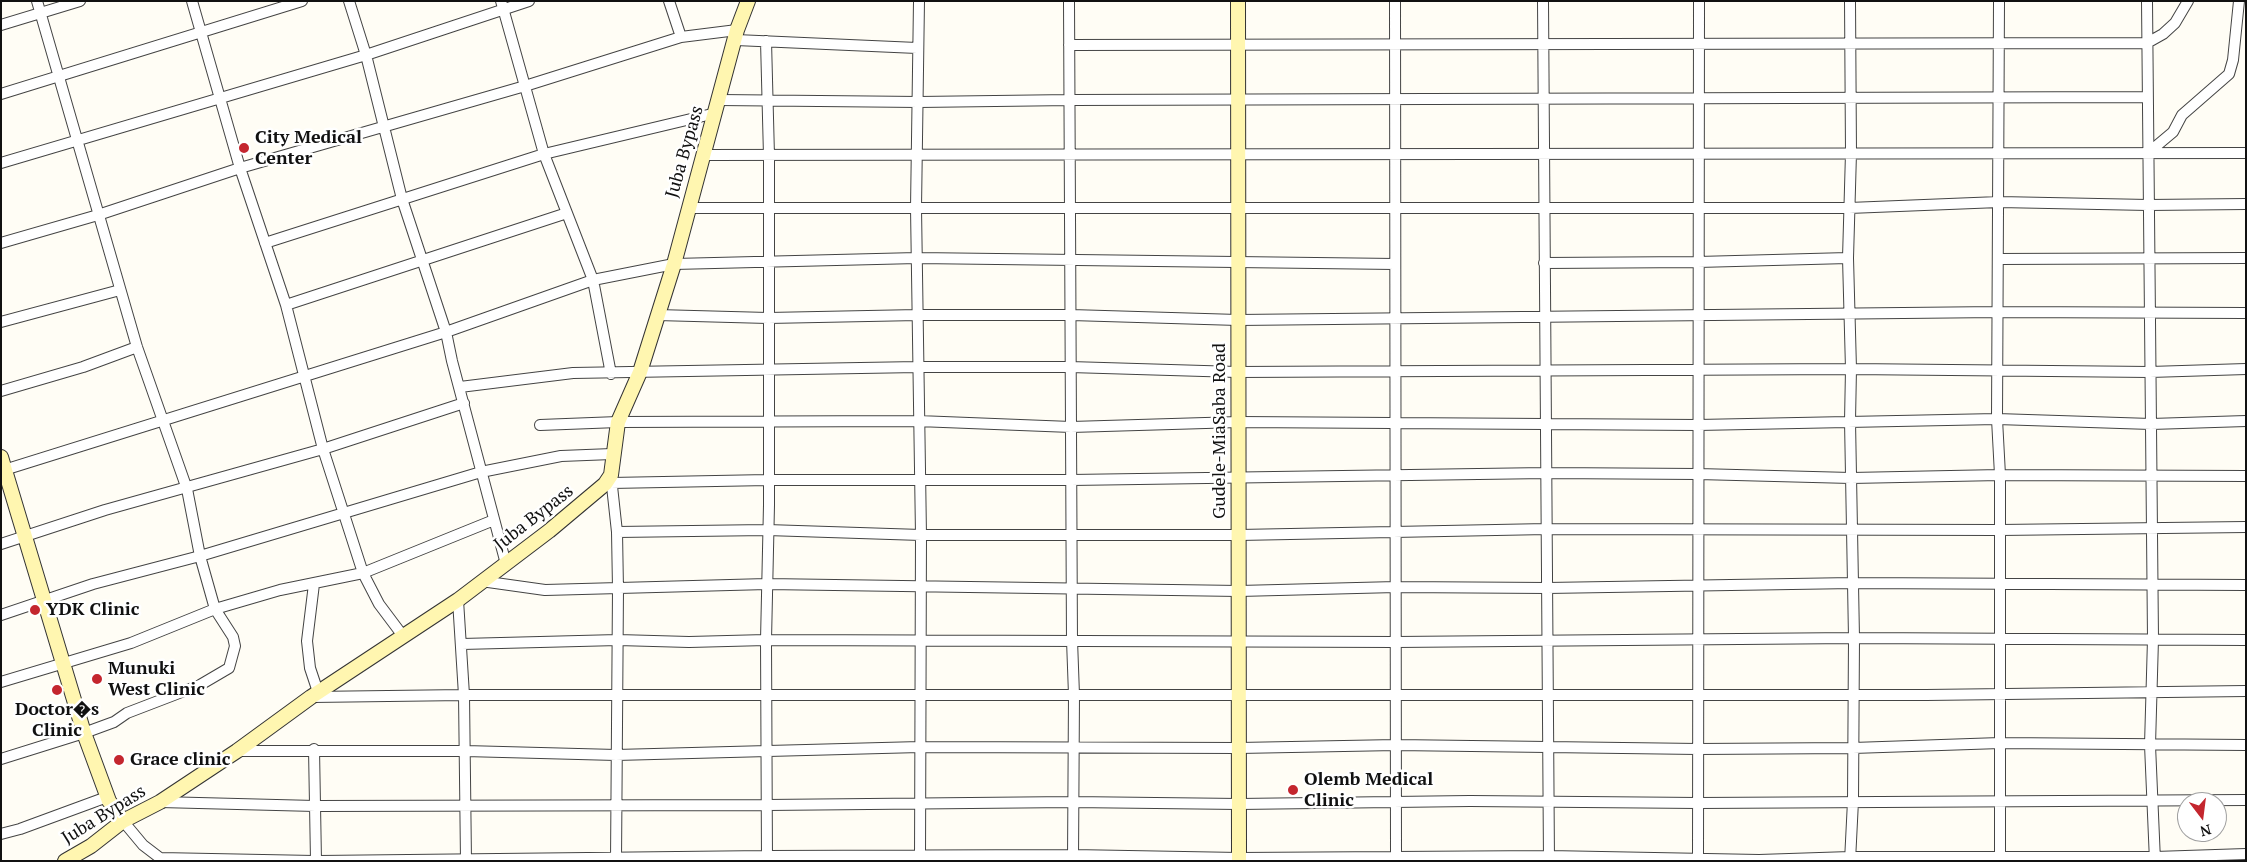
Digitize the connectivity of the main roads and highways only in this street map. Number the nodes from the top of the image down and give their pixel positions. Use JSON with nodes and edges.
{"nodes":[{"id":1,"x":748,"y":1,"type":"edge"},
{"id":2,"x":1238,"y":1,"type":"edge"},
{"id":3,"x":3,"y":466,"type":"edge"},
{"id":4,"x":123,"y":821,"type":"junction"},
{"id":5,"x":1239,"y":860,"type":"edge"},
{"id":6,"x":65,"y":861,"type":"edge"}],
"edges":[{"from":1,"to":4,"type":"main road","name":"Juba Bypass"},
{"from":2,"to":5,"type":"main road","name":"Gudele-MiaSaba Road"},
{"from":3,"to":4,"type":"main road"},
{"from":4,"to":6,"type":"main road","name":"Juba Bypass"}]}
